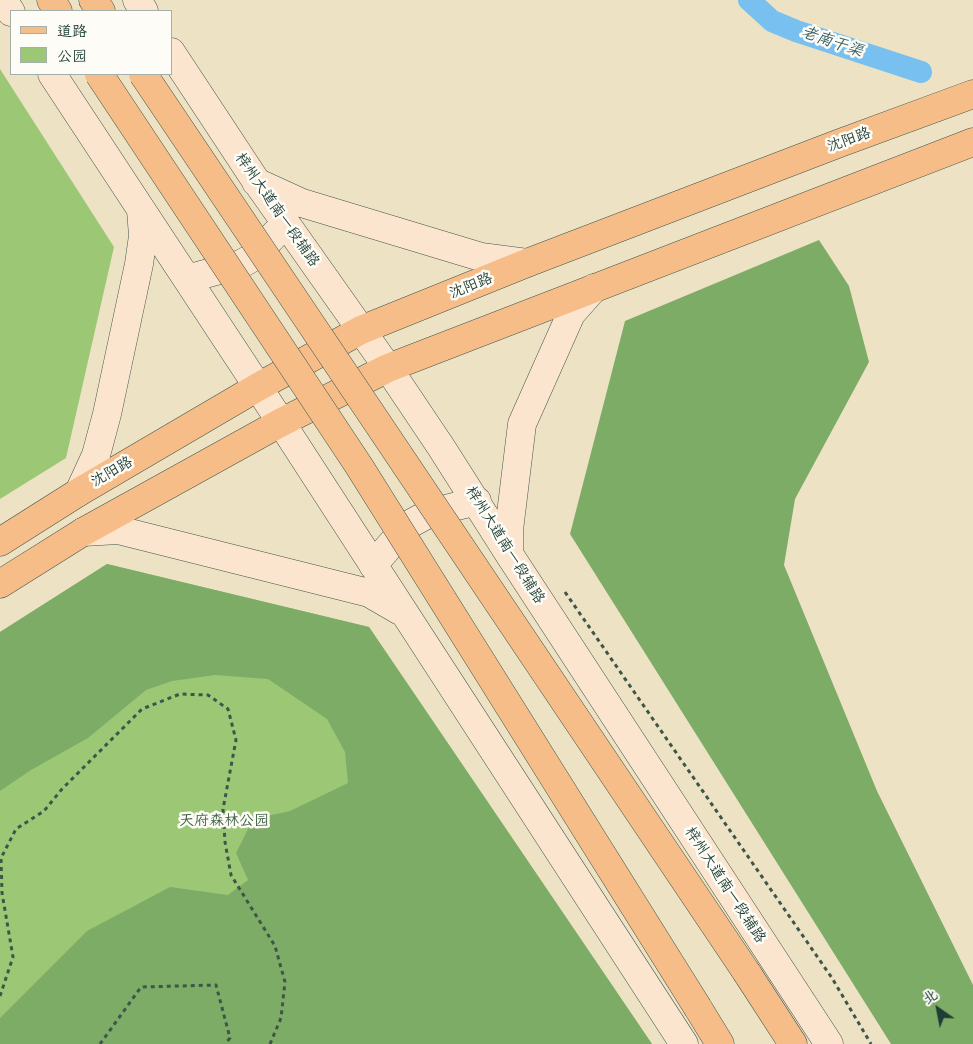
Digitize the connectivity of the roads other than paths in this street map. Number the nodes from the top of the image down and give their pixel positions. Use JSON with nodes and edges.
{"nodes":[{"id":1,"x":3,"y":0,"type":"edge"},
{"id":2,"x":10,"y":10,"type":"edge"},
{"id":3,"x":172,"y":54,"type":"edge"},
{"id":4,"x":53,"y":75,"type":"edge"},
{"id":5,"x":100,"y":75,"type":"edge"},
{"id":6,"x":144,"y":75,"type":"edge"},
{"id":7,"x":973,"y":94,"type":"edge"},
{"id":8,"x":973,"y":142,"type":"edge"},
{"id":9,"x":256,"y":181,"type":"junction"},
{"id":10,"x":141,"y":210,"type":"junction"},
{"id":11,"x":285,"y":222,"type":"junction"},
{"id":12,"x":527,"y":264,"type":"junction"},
{"id":13,"x":187,"y":279,"type":"junction"},
{"id":14,"x":594,"y":288,"type":"junction"},
{"id":15,"x":361,"y":330,"type":"junction"},
{"id":16,"x":388,"y":368,"type":"junction"},
{"id":17,"x":258,"y":387,"type":"junction"},
{"id":18,"x":280,"y":423,"type":"junction"},
{"id":19,"x":79,"y":492,"type":"junction"},
{"id":20,"x":477,"y":501,"type":"junction"},
{"id":21,"x":83,"y":532,"type":"junction"},
{"id":22,"x":0,"y":542,"type":"edge"},
{"id":23,"x":509,"y":554,"type":"junction"},
{"id":24,"x":373,"y":565,"type":"junction"},
{"id":25,"x":0,"y":584,"type":"edge"},
{"id":26,"x":403,"y":613,"type":"junction"},
{"id":27,"x":684,"y":1044,"type":"edge"},
{"id":28,"x":720,"y":1044,"type":"edge"},
{"id":29,"x":793,"y":1044,"type":"edge"},
{"id":30,"x":829,"y":1044,"type":"edge"}],
"edges":[{"from":1,"to":2,"type":"main road"},
{"from":3,"to":9,"type":"main road","name":"梓州大道南一段辅路"},
{"from":4,"to":10,"type":"main road"},
{"from":5,"to":28,"type":"main road","bridge":true},
{"from":6,"to":29,"type":"main road","bridge":true},
{"from":7,"to":12,"type":"main road","name":"沈阳路"},
{"from":8,"to":14,"type":"main road"},
{"from":9,"to":11,"type":"main road","name":"梓州大道南一段辅路"},
{"from":9,"to":12,"type":"main road"},
{"from":10,"to":13,"type":"main road"},
{"from":10,"to":19,"type":"main road"},
{"from":11,"to":13,"type":"main road"},
{"from":11,"to":15,"type":"main road","name":"梓州大道南一段辅路"},
{"from":12,"to":15,"type":"main road","name":"沈阳路"},
{"from":13,"to":17,"type":"main road"},
{"from":14,"to":16,"type":"main road"},
{"from":14,"to":23,"type":"main road"},
{"from":15,"to":16,"type":"main road","name":"梓州大道南一段辅路"},
{"from":15,"to":17,"type":"main road","name":"沈阳路"},
{"from":16,"to":18,"type":"main road"},
{"from":16,"to":20,"type":"main road","name":"梓州大道南一段辅路"},
{"from":17,"to":18,"type":"main road"},
{"from":17,"to":19,"type":"main road","name":"沈阳路"},
{"from":18,"to":21,"type":"main road"},
{"from":18,"to":24,"type":"main road"},
{"from":19,"to":22,"type":"main road","name":"沈阳路"},
{"from":20,"to":23,"type":"main road","name":"梓州大道南一段辅路"},
{"from":20,"to":24,"type":"main road"},
{"from":21,"to":25,"type":"main road"},
{"from":21,"to":26,"type":"main road"},
{"from":23,"to":30,"type":"main road","name":"梓州大道南一段辅路"},
{"from":24,"to":26,"type":"main road"},
{"from":26,"to":27,"type":"main road"}]}
